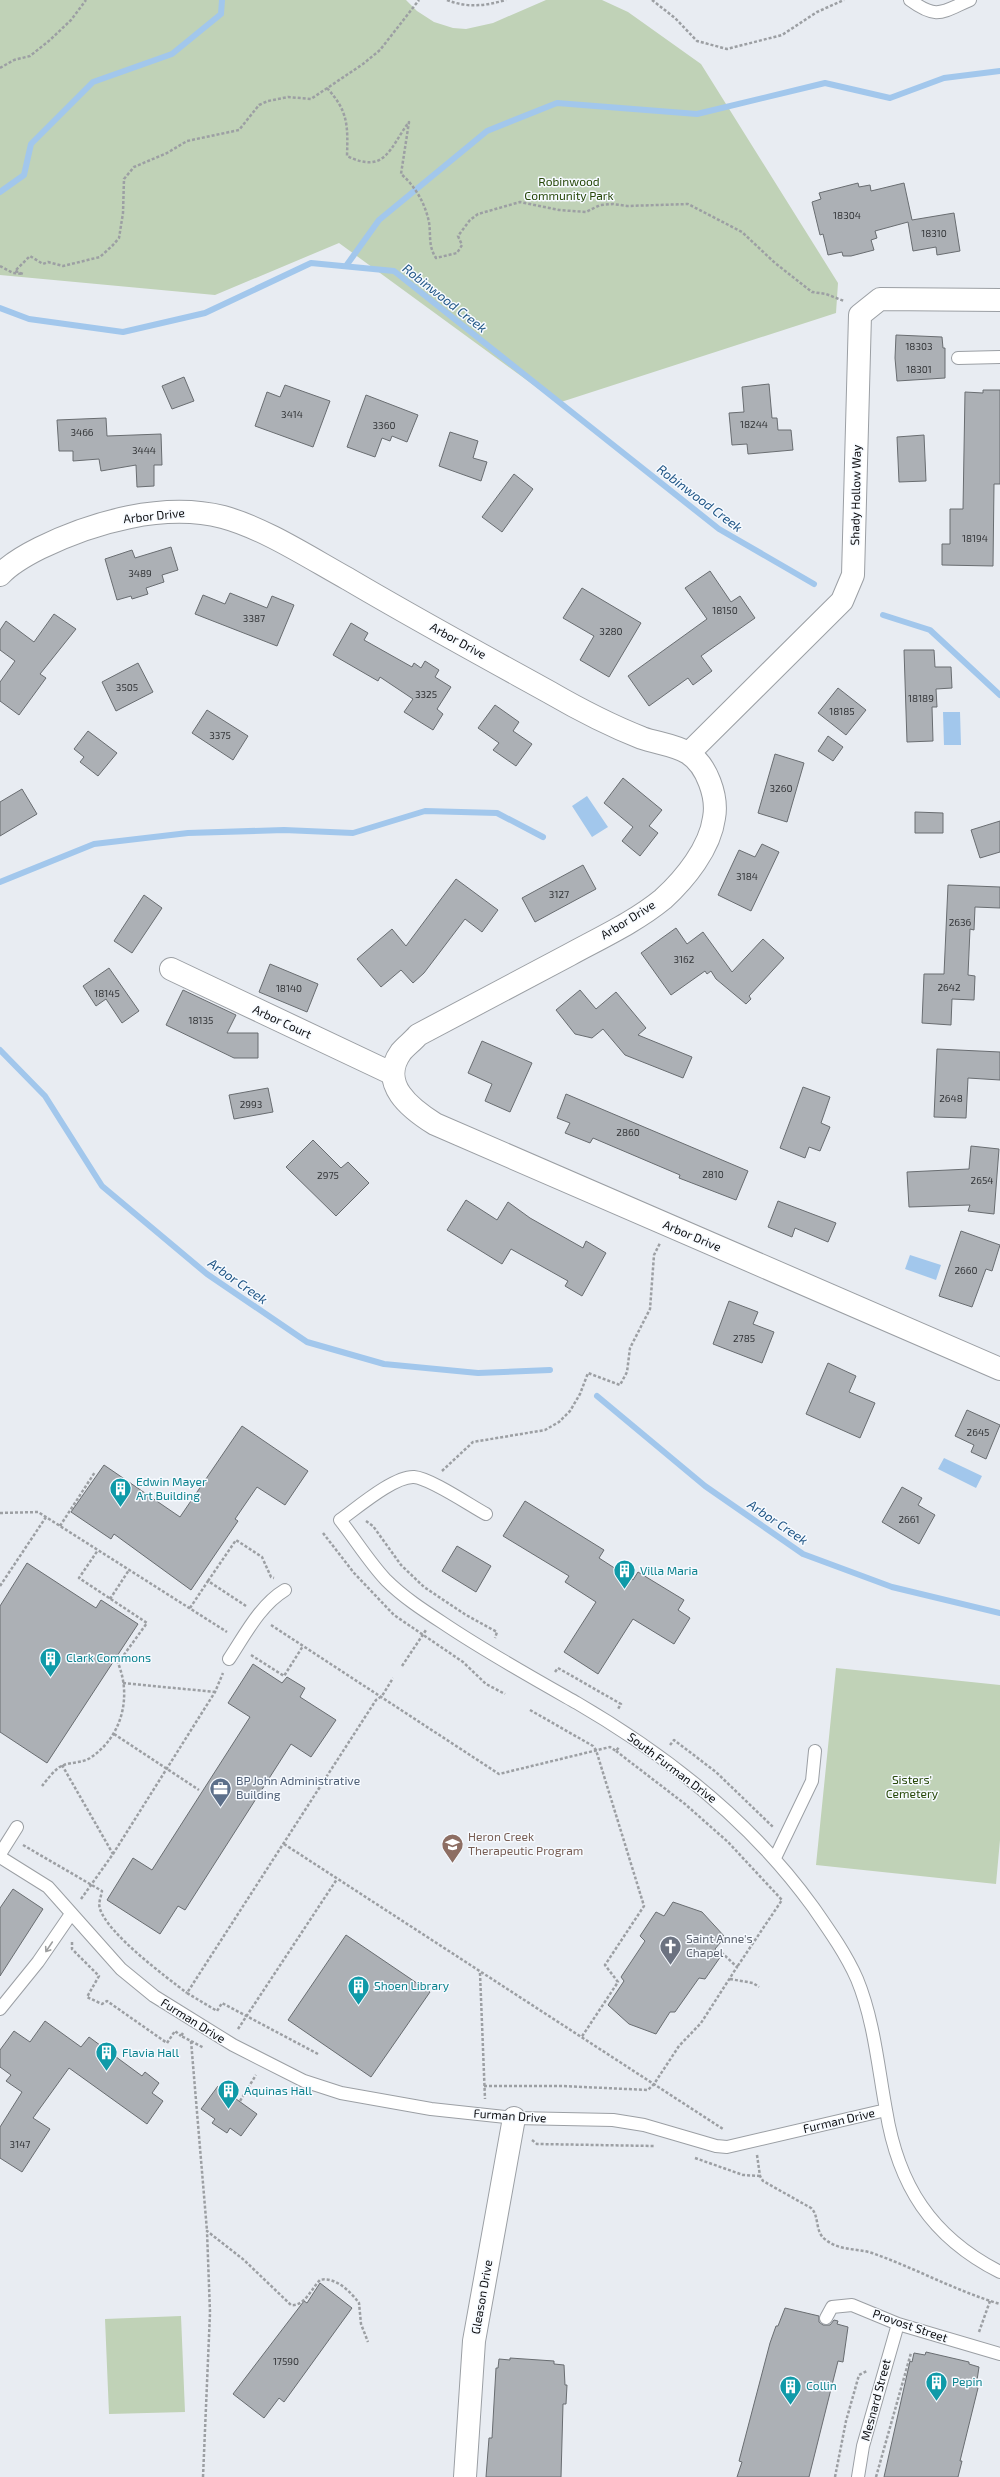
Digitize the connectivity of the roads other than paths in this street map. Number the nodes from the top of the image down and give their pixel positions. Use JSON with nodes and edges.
{"nodes":[{"id":1,"x":910,"y":0,"type":"edge"},
{"id":2,"x":970,"y":0,"type":"edge"},
{"id":3,"x":1000,"y":300,"type":"edge"},
{"id":4,"x":1000,"y":357,"type":"edge"},
{"id":5,"x":958,"y":358,"type":"dead end"},
{"id":6,"x":0,"y":575,"type":"edge"},
{"id":7,"x":689,"y":753,"type":"junction"},
{"id":8,"x":171,"y":969,"type":"dead end"},
{"id":9,"x":393,"y":1074,"type":"junction"},
{"id":10,"x":1000,"y":1369,"type":"edge"},
{"id":11,"x":486,"y":1514,"type":"dead end"},
{"id":12,"x":285,"y":1590,"type":"dead end"},
{"id":13,"x":229,"y":1659,"type":"dead end"},
{"id":14,"x":815,"y":1751,"type":"dead end"},
{"id":15,"x":14,"y":1832,"type":"road end"},
{"id":16,"x":0,"y":1854,"type":"edge"},
{"id":17,"x":0,"y":1857,"type":"edge"},
{"id":18,"x":775,"y":1858,"type":"junction"},
{"id":19,"x":71,"y":1914,"type":"junction"},
{"id":20,"x":0,"y":2009,"type":"edge"},
{"id":21,"x":886,"y":2110,"type":"junction"},
{"id":22,"x":514,"y":2118,"type":"junction"},
{"id":23,"x":1000,"y":2272,"type":"edge"},
{"id":24,"x":826,"y":2318,"type":"dead end"},
{"id":25,"x":898,"y":2324,"type":"junction"},
{"id":26,"x":1000,"y":2354,"type":"edge"},
{"id":27,"x":465,"y":2477,"type":"edge"},
{"id":28,"x":858,"y":2477,"type":"edge"}],
"edges":[{"from":1,"to":2,"type":"lane"},
{"from":3,"to":7,"type":"street","name":"Shady Hollow Way"},
{"from":4,"to":5,"type":"lane"},
{"from":6,"to":7,"type":"street","name":"Arbor Drive"},
{"from":7,"to":9,"type":"street","name":"Arbor Drive"},
{"from":8,"to":9,"type":"street","name":"Arbor Court"},
{"from":9,"to":10,"type":"street","name":"Arbor Drive"},
{"from":11,"to":18,"type":"lane","name":"South Furman Drive"},
{"from":12,"to":13,"type":"lane"},
{"from":14,"to":18,"type":"lane"},
{"from":15,"to":16,"type":"lane"},
{"from":17,"to":19,"type":"lane","name":"Furman Drive"},
{"from":18,"to":21,"type":"lane","name":"South Furman Drive"},
{"from":19,"to":20,"type":"lane","one_way":true},
{"from":19,"to":22,"type":"lane","name":"Furman Drive"},
{"from":21,"to":22,"type":"lane","name":"Furman Drive"},
{"from":21,"to":23,"type":"lane","name":"Furman Drive"},
{"from":22,"to":27,"type":"street","name":"Gleason Drive"},
{"from":24,"to":25,"type":"lane","name":"Provost Street"},
{"from":25,"to":26,"type":"lane","name":"Provost Street"},
{"from":25,"to":28,"type":"lane","name":"Mesnard Street"}]}
